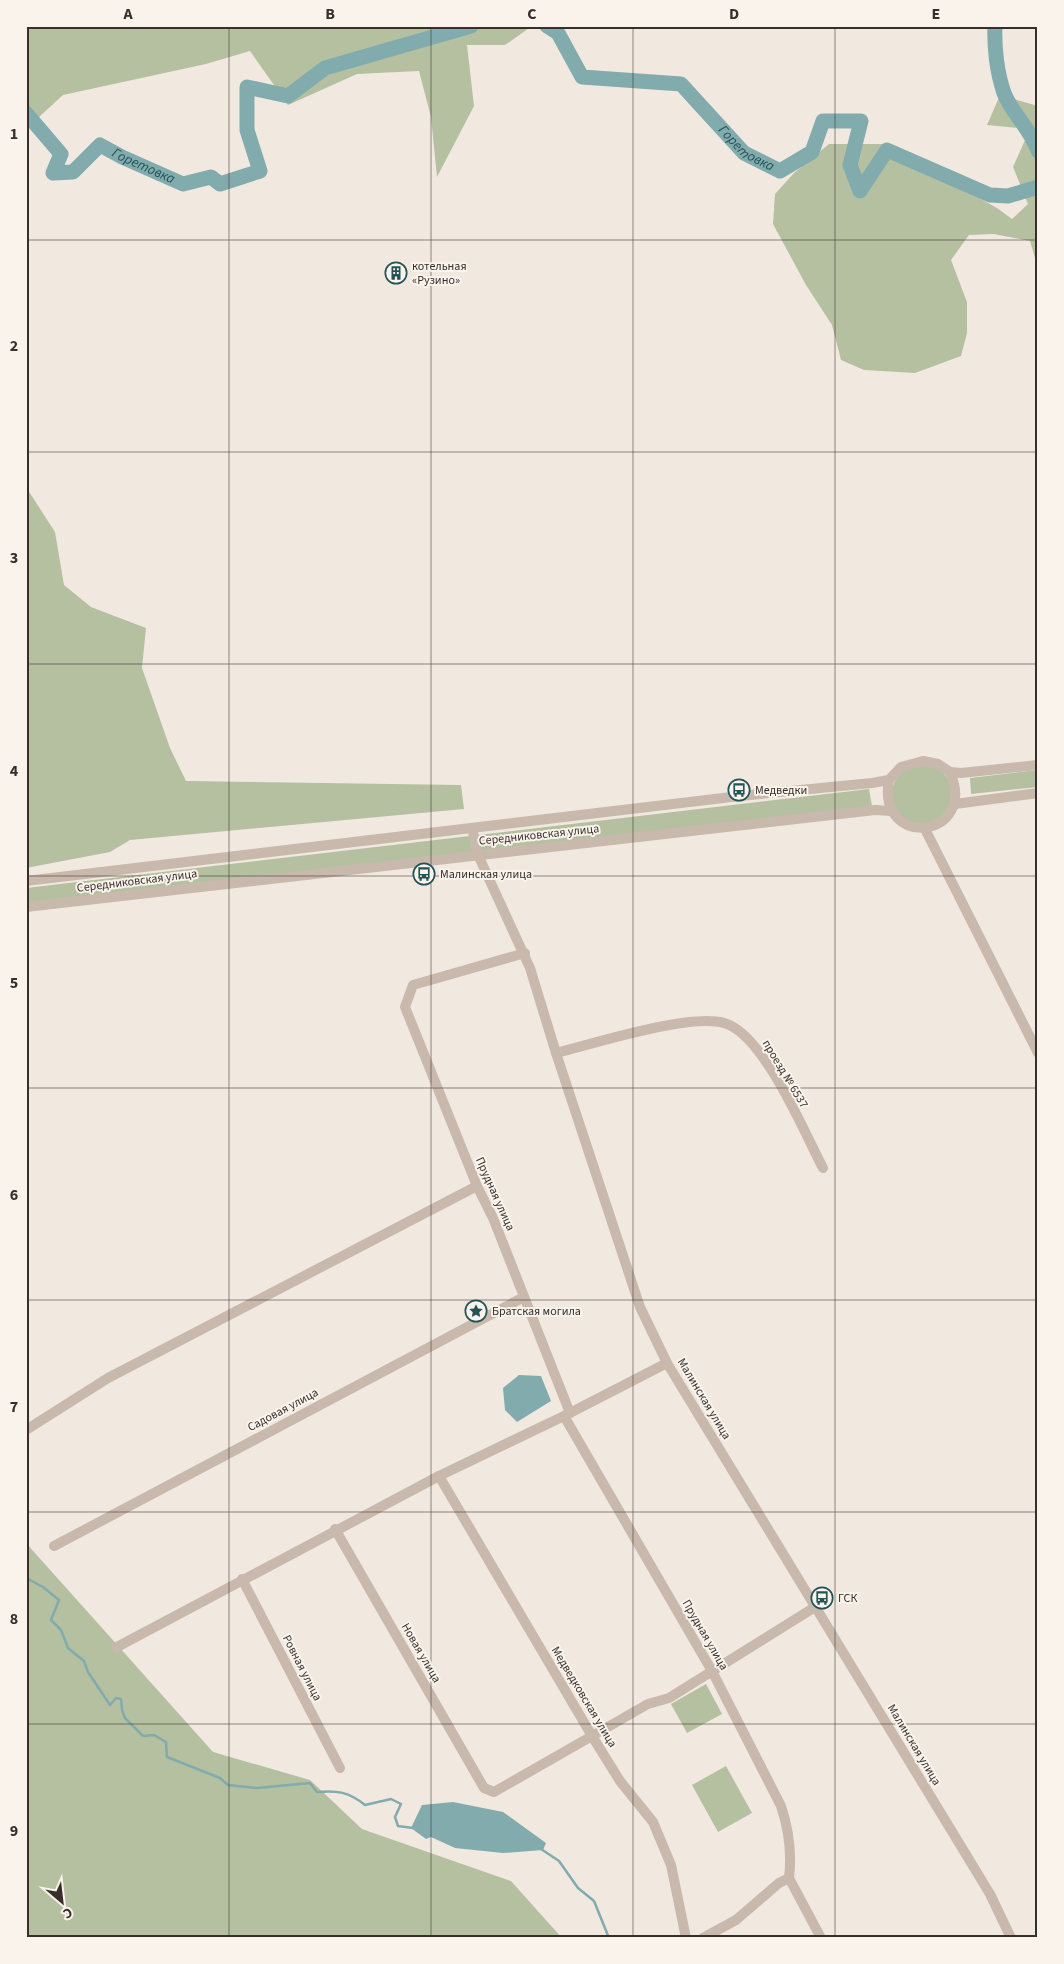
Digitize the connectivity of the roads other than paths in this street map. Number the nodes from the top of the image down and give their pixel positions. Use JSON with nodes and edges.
{"nodes":[{"id":1,"x":1038,"y":765,"type":"edge"},
{"id":2,"x":950,"y":772,"type":"junction"},
{"id":3,"x":889,"y":780,"type":"junction"},
{"id":4,"x":1038,"y":793,"type":"edge"},
{"id":5,"x":955,"y":804,"type":"junction"},
{"id":6,"x":891,"y":810,"type":"junction"},
{"id":7,"x":472,"y":828,"type":"junction"},
{"id":8,"x":925,"y":829,"type":"junction"},
{"id":9,"x":478,"y":855,"type":"junction"},
{"id":10,"x":26,"y":881,"type":"edge"},
{"id":11,"x":26,"y":907,"type":"edge"},
{"id":12,"x":525,"y":954,"type":"junction"},
{"id":13,"x":1038,"y":1052,"type":"edge"},
{"id":14,"x":556,"y":1053,"type":"junction"},
{"id":15,"x":823,"y":1168,"type":"dead end"},
{"id":16,"x":477,"y":1186,"type":"junction"},
{"id":17,"x":524,"y":1296,"type":"junction"},
{"id":18,"x":667,"y":1364,"type":"junction"},
{"id":19,"x":567,"y":1414,"type":"junction"},
{"id":20,"x":26,"y":1430,"type":"edge"},
{"id":21,"x":439,"y":1476,"type":"junction"},
{"id":22,"x":335,"y":1529,"type":"junction"},
{"id":23,"x":54,"y":1546,"type":"dead end"},
{"id":24,"x":242,"y":1579,"type":"junction"},
{"id":25,"x":815,"y":1608,"type":"junction"},
{"id":26,"x":117,"y":1647,"type":"dead end"},
{"id":27,"x":712,"y":1671,"type":"junction"},
{"id":28,"x":592,"y":1736,"type":"junction"},
{"id":29,"x":340,"y":1768,"type":"dead end"},
{"id":30,"x":789,"y":1878,"type":"junction"},
{"id":31,"x":686,"y":1938,"type":"edge"},
{"id":32,"x":703,"y":1938,"type":"edge"},
{"id":33,"x":821,"y":1938,"type":"edge"},
{"id":34,"x":1011,"y":1938,"type":"edge"}],
"edges":[{"from":1,"to":2,"type":"street"},
{"from":2,"to":3,"type":"street"},
{"from":2,"to":5,"type":"street"},
{"from":3,"to":6,"type":"street"},
{"from":3,"to":7,"type":"street","name":"Середниковская улица"},
{"from":4,"to":5,"type":"street"},
{"from":5,"to":8,"type":"street"},
{"from":6,"to":8,"type":"street"},
{"from":6,"to":9,"type":"street","name":"Середниковская улица"},
{"from":7,"to":9,"type":"street","name":"Малинская улица"},
{"from":7,"to":10,"type":"street","name":"Середниковская улица"},
{"from":8,"to":13,"type":"street"},
{"from":9,"to":11,"type":"street","name":"Середниковская улица"},
{"from":9,"to":12,"type":"street","name":"Малинская улица"},
{"from":12,"to":14,"type":"street","name":"Малинская улица"},
{"from":12,"to":16,"type":"street","name":"Прудная улица"},
{"from":14,"to":15,"type":"street","name":"проезд № 6537"},
{"from":14,"to":18,"type":"street","name":"Малинская улица"},
{"from":16,"to":17,"type":"street","name":"Прудная улица"},
{"from":16,"to":20,"type":"street"},
{"from":17,"to":19,"type":"street","name":"Прудная улица"},
{"from":17,"to":23,"type":"street","name":"Садовая улица"},
{"from":18,"to":19,"type":"street"},
{"from":18,"to":25,"type":"street","name":"Малинская улица"},
{"from":19,"to":21,"type":"street"},
{"from":19,"to":27,"type":"street","name":"Прудная улица"},
{"from":21,"to":22,"type":"street"},
{"from":21,"to":28,"type":"street","name":"Медведковская улица"},
{"from":22,"to":24,"type":"street"},
{"from":22,"to":28,"type":"street","name":"Новая улица"},
{"from":24,"to":26,"type":"street"},
{"from":24,"to":29,"type":"street","name":"Ровная улица"},
{"from":25,"to":27,"type":"street"},
{"from":25,"to":34,"type":"street","name":"Малинская улица"},
{"from":27,"to":28,"type":"street"},
{"from":27,"to":30,"type":"street","name":"Прудная улица"},
{"from":28,"to":31,"type":"street","name":"Медведковская улица"},
{"from":30,"to":32,"type":"street"},
{"from":30,"to":33,"type":"street"}]}
